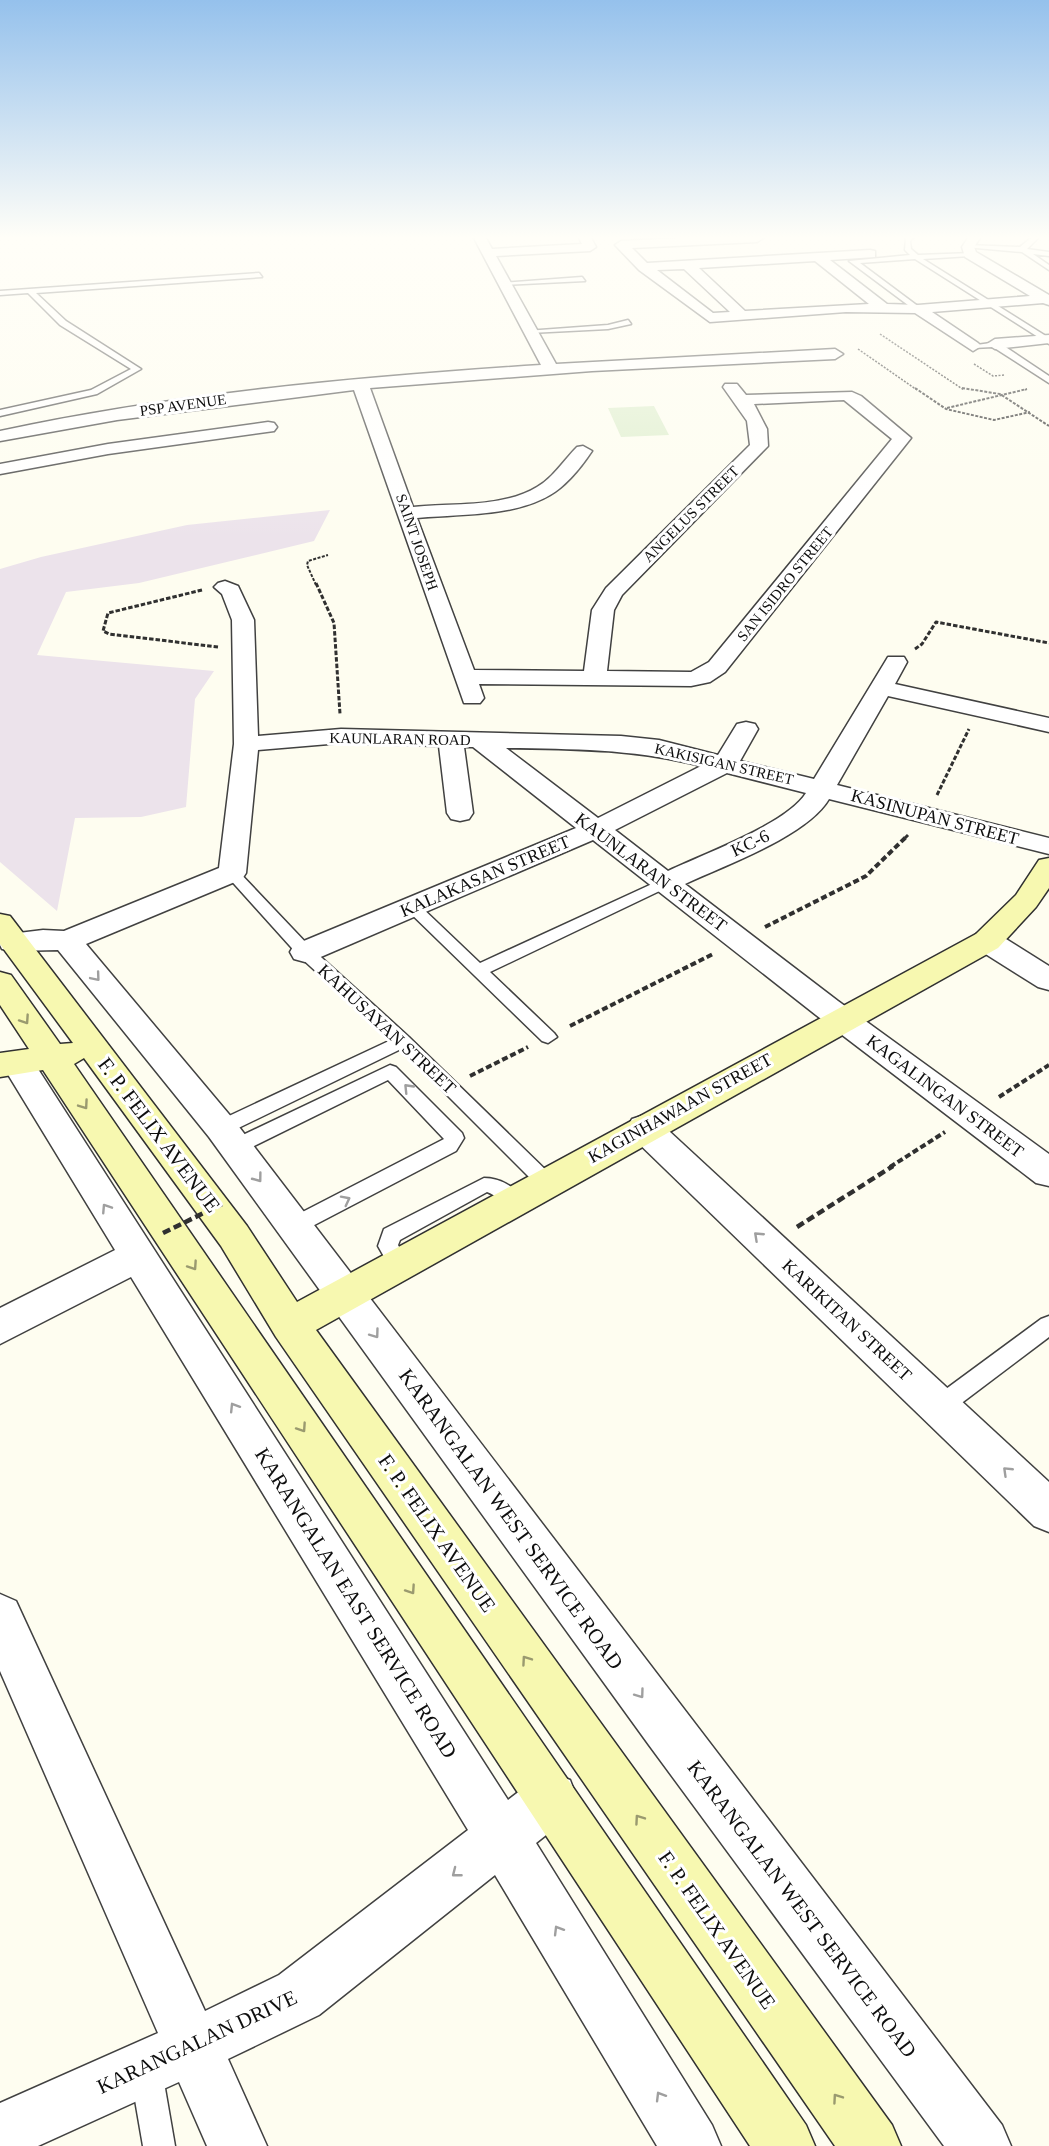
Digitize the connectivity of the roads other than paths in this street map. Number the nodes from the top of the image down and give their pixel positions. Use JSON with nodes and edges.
{"nodes":[{"id":1,"x":87,"y":338,"type":"edge"},
{"id":2,"x":534,"y":338,"type":"edge"},
{"id":3,"x":961,"y":338,"type":"edge"},
{"id":4,"x":1048,"y":340,"type":"edge"},
{"id":5,"x":995,"y":344,"type":"junction"},
{"id":6,"x":973,"y":346,"type":"joint"},
{"id":7,"x":835,"y":354,"type":"dead end"},
{"id":8,"x":709,"y":360,"type":"junction"},
{"id":9,"x":550,"y":370,"type":"junction"},
{"id":10,"x":1049,"y":380,"type":"edge"},
{"id":11,"x":360,"y":384,"type":"junction"},
{"id":12,"x":742,"y":400,"type":"junction"},
{"id":13,"x":0,"y":413,"type":"edge"},
{"id":14,"x":268,"y":427,"type":"dead end"},
{"id":15,"x":0,"y":436,"type":"edge"},
{"id":16,"x":583,"y":452,"type":"dead end"},
{"id":17,"x":0,"y":469,"type":"edge"},
{"id":18,"x":407,"y":513,"type":"junction"},
{"id":19,"x":225,"y":587,"type":"road end"},
{"id":20,"x":896,"y":662,"type":"road end"},
{"id":21,"x":465,"y":677,"type":"junction"},
{"id":22,"x":595,"y":678,"type":"junction"},
{"id":23,"x":883,"y":688,"type":"junction"},
{"id":24,"x":476,"y":720,"type":"junction"},
{"id":25,"x":1049,"y":724,"type":"edge"},
{"id":26,"x":747,"y":729,"type":"dead end"},
{"id":27,"x":451,"y":740,"type":"junction"},
{"id":28,"x":246,"y":744,"type":"junction"},
{"id":29,"x":726,"y":763,"type":"junction"},
{"id":30,"x":821,"y":787,"type":"junction"},
{"id":31,"x":460,"y":813,"type":"dead end"},
{"id":32,"x":594,"y":830,"type":"junction"},
{"id":33,"x":1049,"y":846,"type":"edge"},
{"id":34,"x":1049,"y":866,"type":"edge"},
{"id":35,"x":232,"y":873,"type":"junction"},
{"id":36,"x":665,"y":883,"type":"junction"},
{"id":37,"x":412,"y":907,"type":"junction"},
{"id":38,"x":7,"y":932,"type":"edge"},
{"id":39,"x":67,"y":941,"type":"junction"},
{"id":40,"x":987,"y":941,"type":"junction"},
{"id":41,"x":305,"y":952,"type":"junction"},
{"id":42,"x":478,"y":970,"type":"junction"},
{"id":43,"x":1049,"y":980,"type":"edge"},
{"id":44,"x":0,"y":982,"type":"edge"},
{"id":45,"x":842,"y":1019,"type":"junction"},
{"id":46,"x":548,"y":1037,"type":"road end"},
{"id":47,"x":403,"y":1041,"type":"junction"},
{"id":48,"x":96,"y":1050,"type":"junction"},
{"id":49,"x":22,"y":1062,"type":"edge"},
{"id":50,"x":644,"y":1128,"type":"junction"},
{"id":51,"x":228,"y":1138,"type":"junction"},
{"id":52,"x":1049,"y":1173,"type":"edge"},
{"id":53,"x":546,"y":1182,"type":"junction"},
{"id":54,"x":294,"y":1226,"type":"junction"},
{"id":55,"x":150,"y":1245,"type":"junction"},
{"id":56,"x":344,"y":1293,"type":"junction"},
{"id":57,"x":290,"y":1325,"type":"junction"},
{"id":58,"x":1049,"y":1325,"type":"edge"},
{"id":59,"x":0,"y":1327,"type":"edge"},
{"id":60,"x":939,"y":1407,"type":"junction"},
{"id":61,"x":1049,"y":1511,"type":"edge"},
{"id":62,"x":0,"y":1617,"type":"edge"},
{"id":63,"x":552,"y":1798,"type":"junction"},
{"id":64,"x":502,"y":1837,"type":"junction"},
{"id":65,"x":169,"y":2057,"type":"junction"},
{"id":66,"x":0,"y":2133,"type":"edge"},
{"id":67,"x":159,"y":2146,"type":"edge"},
{"id":68,"x":237,"y":2146,"type":"edge"},
{"id":69,"x":691,"y":2146,"type":"edge"},
{"id":70,"x":785,"y":2146,"type":"edge"},
{"id":71,"x":871,"y":2146,"type":"edge"},
{"id":72,"x":981,"y":2146,"type":"edge"}],
"edges":[{"from":1,"to":13,"type":"lane"},
{"from":2,"to":9,"type":"street"},
{"from":3,"to":6,"type":"street"},
{"from":4,"to":5,"type":"street"},
{"from":5,"to":6,"type":"lane"},
{"from":5,"to":10,"type":"lane"},
{"from":7,"to":8,"type":"street","name":"PSP AVENUE"},
{"from":8,"to":9,"type":"street","name":"PSP AVENUE"},
{"from":8,"to":12,"type":"street","name":"ANGELUS STREET"},
{"from":9,"to":11,"type":"street","name":"PSP AVENUE"},
{"from":11,"to":15,"type":"street","name":"PSP AVENUE"},
{"from":11,"to":18,"type":"street","name":"SAINT JOSEPH"},
{"from":12,"to":22,"type":"street","name":"ANGELUS STREET"},
{"from":12,"to":22,"type":"street","name":"SAN ISIDRO STREET"},
{"from":14,"to":17,"type":"street"},
{"from":16,"to":18,"type":"street"},
{"from":18,"to":21,"type":"street","name":"SAINT JOSEPH"},
{"from":19,"to":28,"type":"street"},
{"from":20,"to":23,"type":"street"},
{"from":21,"to":22,"type":"street","name":"SAN ISIDRO STREET"},
{"from":21,"to":24,"type":"street","name":"SAINT JOSEPH"},
{"from":23,"to":25,"type":"street"},
{"from":23,"to":30,"type":"street"},
{"from":24,"to":27,"type":"street","name":"KAUNLARAN ROAD"},
{"from":24,"to":29,"type":"street","name":"KAKISIGAN STREET"},
{"from":24,"to":32,"type":"street","name":"KAUNLARAN STREET"},
{"from":26,"to":29,"type":"street"},
{"from":27,"to":28,"type":"street","name":"KAUNLARAN ROAD"},
{"from":27,"to":31,"type":"street"},
{"from":28,"to":35,"type":"street"},
{"from":29,"to":30,"type":"street","name":"KAKISIGAN STREET"},
{"from":29,"to":32,"type":"street","name":"KALAKASAN STREET"},
{"from":30,"to":33,"type":"street","name":"KASINUPAN STREET"},
{"from":30,"to":36,"type":"street","name":"KC-6"},
{"from":32,"to":36,"type":"street","name":"KAUNLARAN STREET"},
{"from":32,"to":37,"type":"street","name":"KALAKASAN STREET"},
{"from":34,"to":40,"type":"main road","name":"KAGINHAWAAN STREET"},
{"from":35,"to":39,"type":"street"},
{"from":35,"to":41,"type":"lane","name":"KAHUSAYAN STREET"},
{"from":36,"to":42,"type":"lane"},
{"from":36,"to":45,"type":"street","name":"KAUNLARAN STREET"},
{"from":37,"to":41,"type":"street","name":"KALAKASAN STREET"},
{"from":37,"to":42,"type":"lane"},
{"from":38,"to":39,"type":"street"},
{"from":38,"to":48,"type":"main road","name":"F. P. FELIX AVENUE"},
{"from":39,"to":51,"type":"street","name":"KARANGALAN WEST SERVICE ROAD","one_way":true},
{"from":40,"to":43,"type":"street"},
{"from":40,"to":45,"type":"main road","name":"KAGINHAWAAN STREET"},
{"from":41,"to":47,"type":"lane","name":"KAHUSAYAN STREET"},
{"from":42,"to":46,"type":"lane"},
{"from":44,"to":49,"type":"main road","one_way":true},
{"from":45,"to":50,"type":"main road","name":"KAGINHAWAAN STREET"},
{"from":45,"to":52,"type":"street","name":"KAGALINGAN STREET"},
{"from":47,"to":51,"type":"lane"},
{"from":47,"to":53,"type":"lane","name":"KAHUSAYAN STREET"},
{"from":48,"to":49,"type":"main road"},
{"from":48,"to":57,"type":"main road","name":"F. P. FELIX AVENUE"},
{"from":55,"to":49,"type":"street","name":"KARANGALAN EAST SERVICE ROAD","one_way":true},
{"from":49,"to":63,"type":"main road","one_way":true},
{"from":50,"to":53,"type":"main road","name":"KAGINHAWAAN STREET"},
{"from":60,"to":50,"type":"street","name":"KARIKITAN STREET","one_way":true},
{"from":51,"to":54,"type":"street","name":"KARANGALAN WEST SERVICE ROAD","one_way":true},
{"from":54,"to":51,"type":"lane","one_way":true},
{"from":53,"to":56,"type":"main road","name":"KAGINHAWAAN STREET"},
{"from":54,"to":56,"type":"street","name":"KARANGALAN WEST SERVICE ROAD"},
{"from":55,"to":59,"type":"street"},
{"from":64,"to":55,"type":"street","name":"KARANGALAN EAST SERVICE ROAD","one_way":true},
{"from":56,"to":57,"type":"main road","name":"KAGINHAWAAN STREET"},
{"from":56,"to":72,"type":"street","name":"KARANGALAN WEST SERVICE ROAD","one_way":true},
{"from":71,"to":57,"type":"main road","name":"F. P. FELIX AVENUE","one_way":true},
{"from":58,"to":60,"type":"lane"},
{"from":61,"to":60,"type":"street","name":"KARIKITAN STREET","one_way":true},
{"from":62,"to":65,"type":"street"},
{"from":63,"to":64,"type":"street","name":"KARANGALAN DRIVE"},
{"from":63,"to":70,"type":"main road"},
{"from":64,"to":65,"type":"street","name":"KARANGALAN DRIVE","one_way":true},
{"from":69,"to":64,"type":"street","name":"KARANGALAN EAST SERVICE ROAD","one_way":true},
{"from":65,"to":66,"type":"street","name":"KARANGALAN DRIVE"},
{"from":65,"to":67,"type":"lane"},
{"from":65,"to":68,"type":"street"}]}
